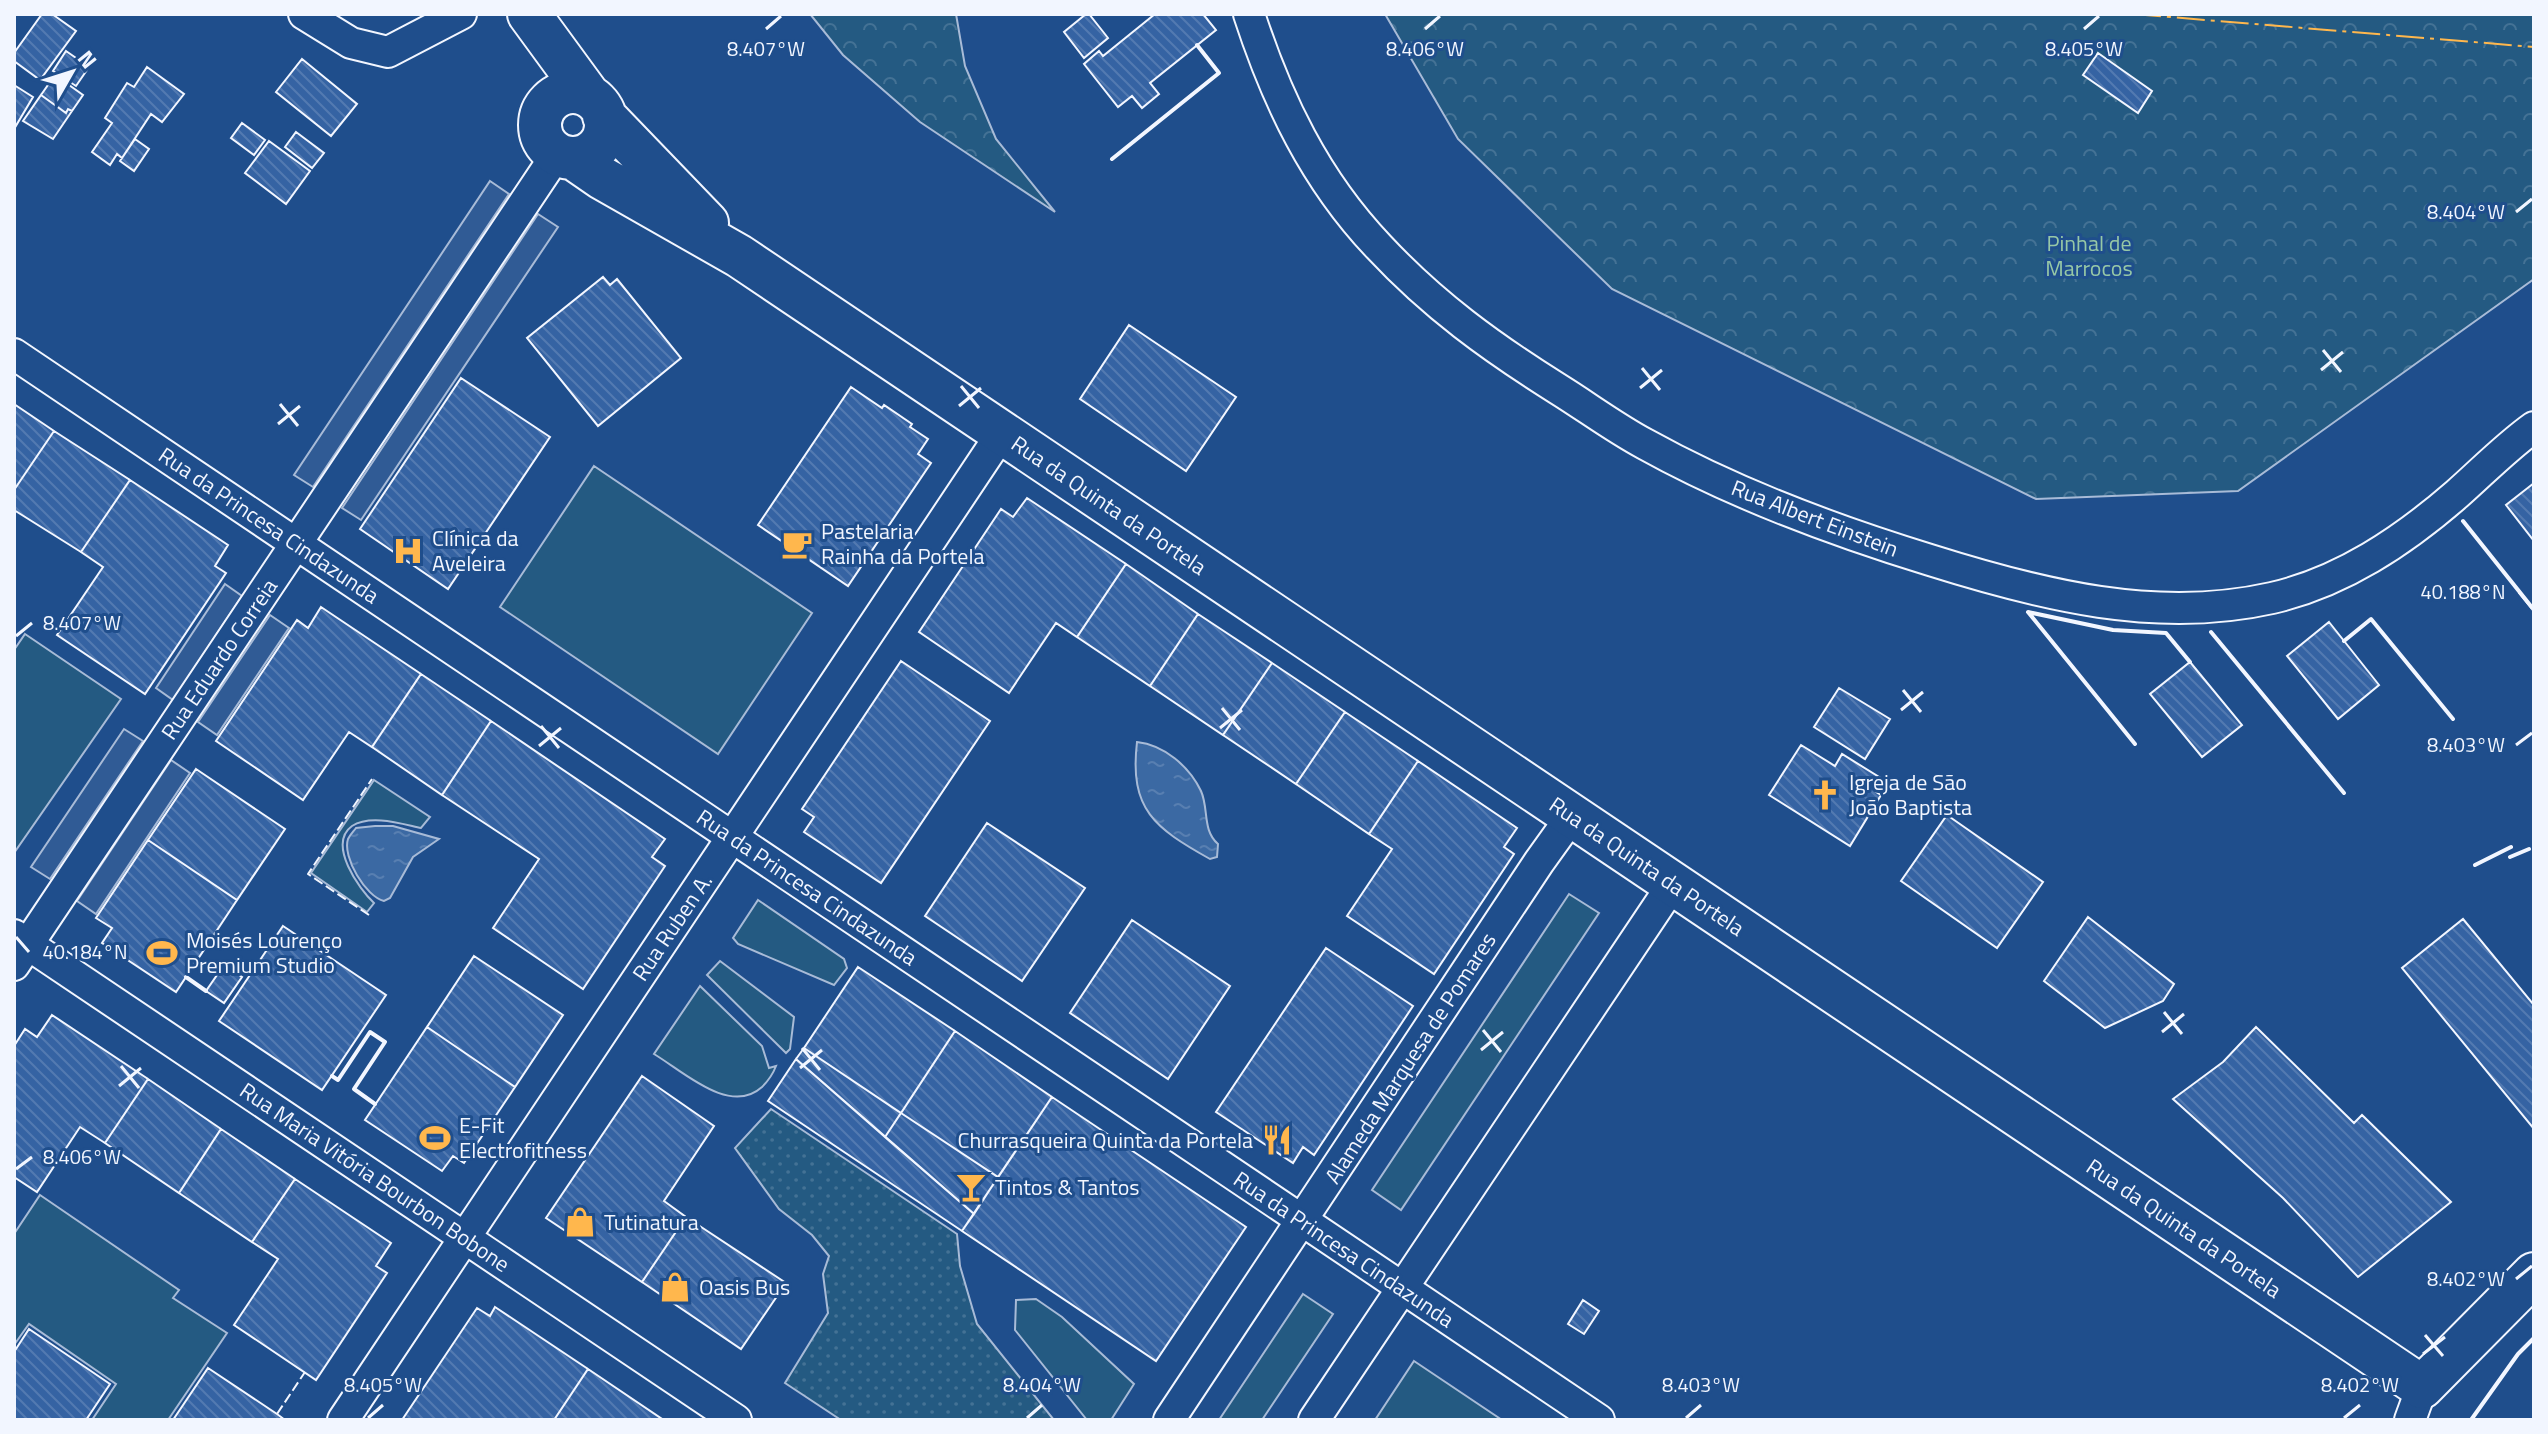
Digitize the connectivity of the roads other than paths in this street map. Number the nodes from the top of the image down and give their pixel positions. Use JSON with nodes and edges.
{"nodes":[{"id":1,"x":304,"y":14,"type":"edge"},
{"id":2,"x":461,"y":14,"type":"edge"},
{"id":3,"x":526,"y":14,"type":"edge"},
{"id":4,"x":1249,"y":14,"type":"edge"},
{"id":5,"x":597,"y":106,"type":"junction"},
{"id":6,"x":544,"y":109,"type":"junction"},
{"id":7,"x":565,"y":156,"type":"junction"},
{"id":8,"x":739,"y":256,"type":"junction"},
{"id":9,"x":14,"y":354,"type":"edge"},
{"id":10,"x":2534,"y":427,"type":"edge"},
{"id":11,"x":1002,"y":433,"type":"junction"},
{"id":12,"x":296,"y":544,"type":"junction"},
{"id":13,"x":1572,"y":816,"type":"junction"},
{"id":14,"x":732,"y":837,"type":"junction"},
{"id":15,"x":1673,"y":884,"type":"junction"},
{"id":16,"x":19,"y":948,"type":"edge"},
{"id":17,"x":1303,"y":1220,"type":"junction"},
{"id":18,"x":465,"y":1237,"type":"junction"},
{"id":19,"x":2534,"y":1274,"type":"edge"},
{"id":20,"x":1403,"y":1288,"type":"junction"},
{"id":21,"x":2416,"y":1404,"type":"edge"},
{"id":22,"x":343,"y":1420,"type":"edge"},
{"id":23,"x":736,"y":1420,"type":"edge"},
{"id":24,"x":1169,"y":1420,"type":"edge"},
{"id":25,"x":1314,"y":1420,"type":"edge"},
{"id":26,"x":1599,"y":1420,"type":"edge"}],
"edges":[{"from":1,"to":2,"type":"street"},
{"from":3,"to":5,"type":"street","name":"Rua da Quinta da Portela"},
{"from":3,"to":6,"type":"street"},
{"from":4,"to":10,"type":"street","name":"Rua Albert Einstein"},
{"from":5,"to":6,"type":"street"},
{"from":5,"to":7,"type":"street"},
{"from":5,"to":8,"type":"street","name":"Rua da Quinta da Portela"},
{"from":6,"to":7,"type":"street"},
{"from":7,"to":8,"type":"street","name":"Rua da Quinta da Portela"},
{"from":7,"to":12,"type":"street","name":"Rua Eduardo Correia"},
{"from":8,"to":11,"type":"street","name":"Rua da Quinta da Portela"},
{"from":9,"to":12,"type":"street","name":"Rua da Princesa Cindazunda"},
{"from":11,"to":13,"type":"street","name":"Rua da Quinta da Portela"},
{"from":11,"to":14,"type":"street","name":"Rua Ruben A."},
{"from":12,"to":14,"type":"street","name":"Rua da Princesa Cindazunda"},
{"from":12,"to":16,"type":"street","name":"Rua Eduardo Correia"},
{"from":13,"to":15,"type":"street","name":"Rua da Quinta da Portela"},
{"from":13,"to":17,"type":"street","name":"Alameda Marquesa de Pomares"},
{"from":14,"to":17,"type":"street","name":"Rua da Princesa Cindazunda"},
{"from":14,"to":18,"type":"street","name":"Rua Ruben A."},
{"from":15,"to":20,"type":"street"},
{"from":15,"to":21,"type":"street","name":"Rua da Quinta da Portela"},
{"from":16,"to":18,"type":"street","name":"Rua Maria Vitória Bourbon Bobone"},
{"from":17,"to":20,"type":"street","name":"Rua da Princesa Cindazunda"},
{"from":17,"to":24,"type":"street","name":"Alameda Marquesa de Pomares"},
{"from":18,"to":22,"type":"street","name":"Rua Ruben A."},
{"from":18,"to":23,"type":"street","name":"Rua Maria Vitória Bourbon Bobone"},
{"from":19,"to":21,"type":"street","name":"Rua da Quinta da Portela"},
{"from":20,"to":25,"type":"street"},
{"from":20,"to":26,"type":"street","name":"Rua da Princesa Cindazunda"}]}
